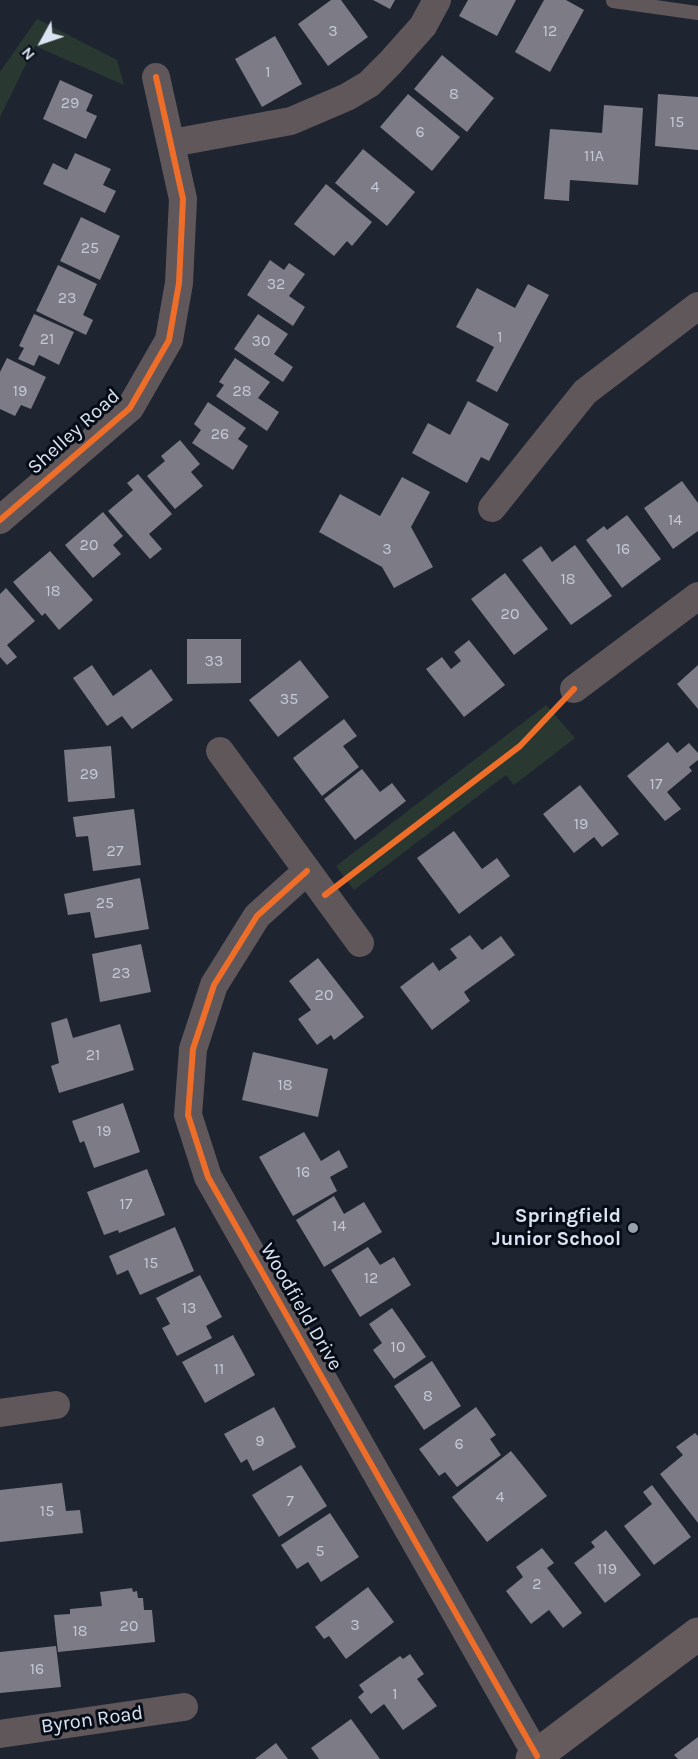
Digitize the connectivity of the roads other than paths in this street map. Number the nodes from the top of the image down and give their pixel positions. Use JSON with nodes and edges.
{"nodes":[{"id":1,"x":437,"y":0,"type":"edge"},
{"id":2,"x":612,"y":1,"type":"edge"},
{"id":3,"x":698,"y":12,"type":"edge"},
{"id":4,"x":156,"y":77,"type":"dead end"},
{"id":5,"x":172,"y":144,"type":"junction"},
{"id":6,"x":698,"y":306,"type":"edge"},
{"id":7,"x":492,"y":508,"type":"dead end"},
{"id":8,"x":0,"y":520,"type":"edge"},
{"id":9,"x":698,"y":596,"type":"edge"},
{"id":10,"x":574,"y":689,"type":"dead end"},
{"id":11,"x":219,"y":751,"type":"dead end"},
{"id":12,"x":307,"y":871,"type":"junction"},
{"id":13,"x":360,"y":944,"type":"dead end"},
{"id":14,"x":56,"y":1405,"type":"dead end"},
{"id":15,"x":0,"y":1413,"type":"edge"},
{"id":16,"x":698,"y":1635,"type":"edge"},
{"id":17,"x":184,"y":1707,"type":"dead end"},
{"id":18,"x":0,"y":1734,"type":"edge"},
{"id":19,"x":535,"y":1757,"type":"edge"}],
"edges":[{"from":1,"to":5,"type":"street"},
{"from":2,"to":3,"type":"lane"},
{"from":4,"to":5,"type":"street","name":"Shelley Road"},
{"from":5,"to":8,"type":"street","name":"Shelley Road"},
{"from":6,"to":7,"type":"street"},
{"from":9,"to":10,"type":"street"},
{"from":11,"to":12,"type":"street"},
{"from":12,"to":13,"type":"street"},
{"from":12,"to":19,"type":"street","name":"Woodfield Drive"},
{"from":14,"to":15,"type":"street"},
{"from":16,"to":19,"type":"street"},
{"from":17,"to":18,"type":"street","name":"Byron Road"}]}
